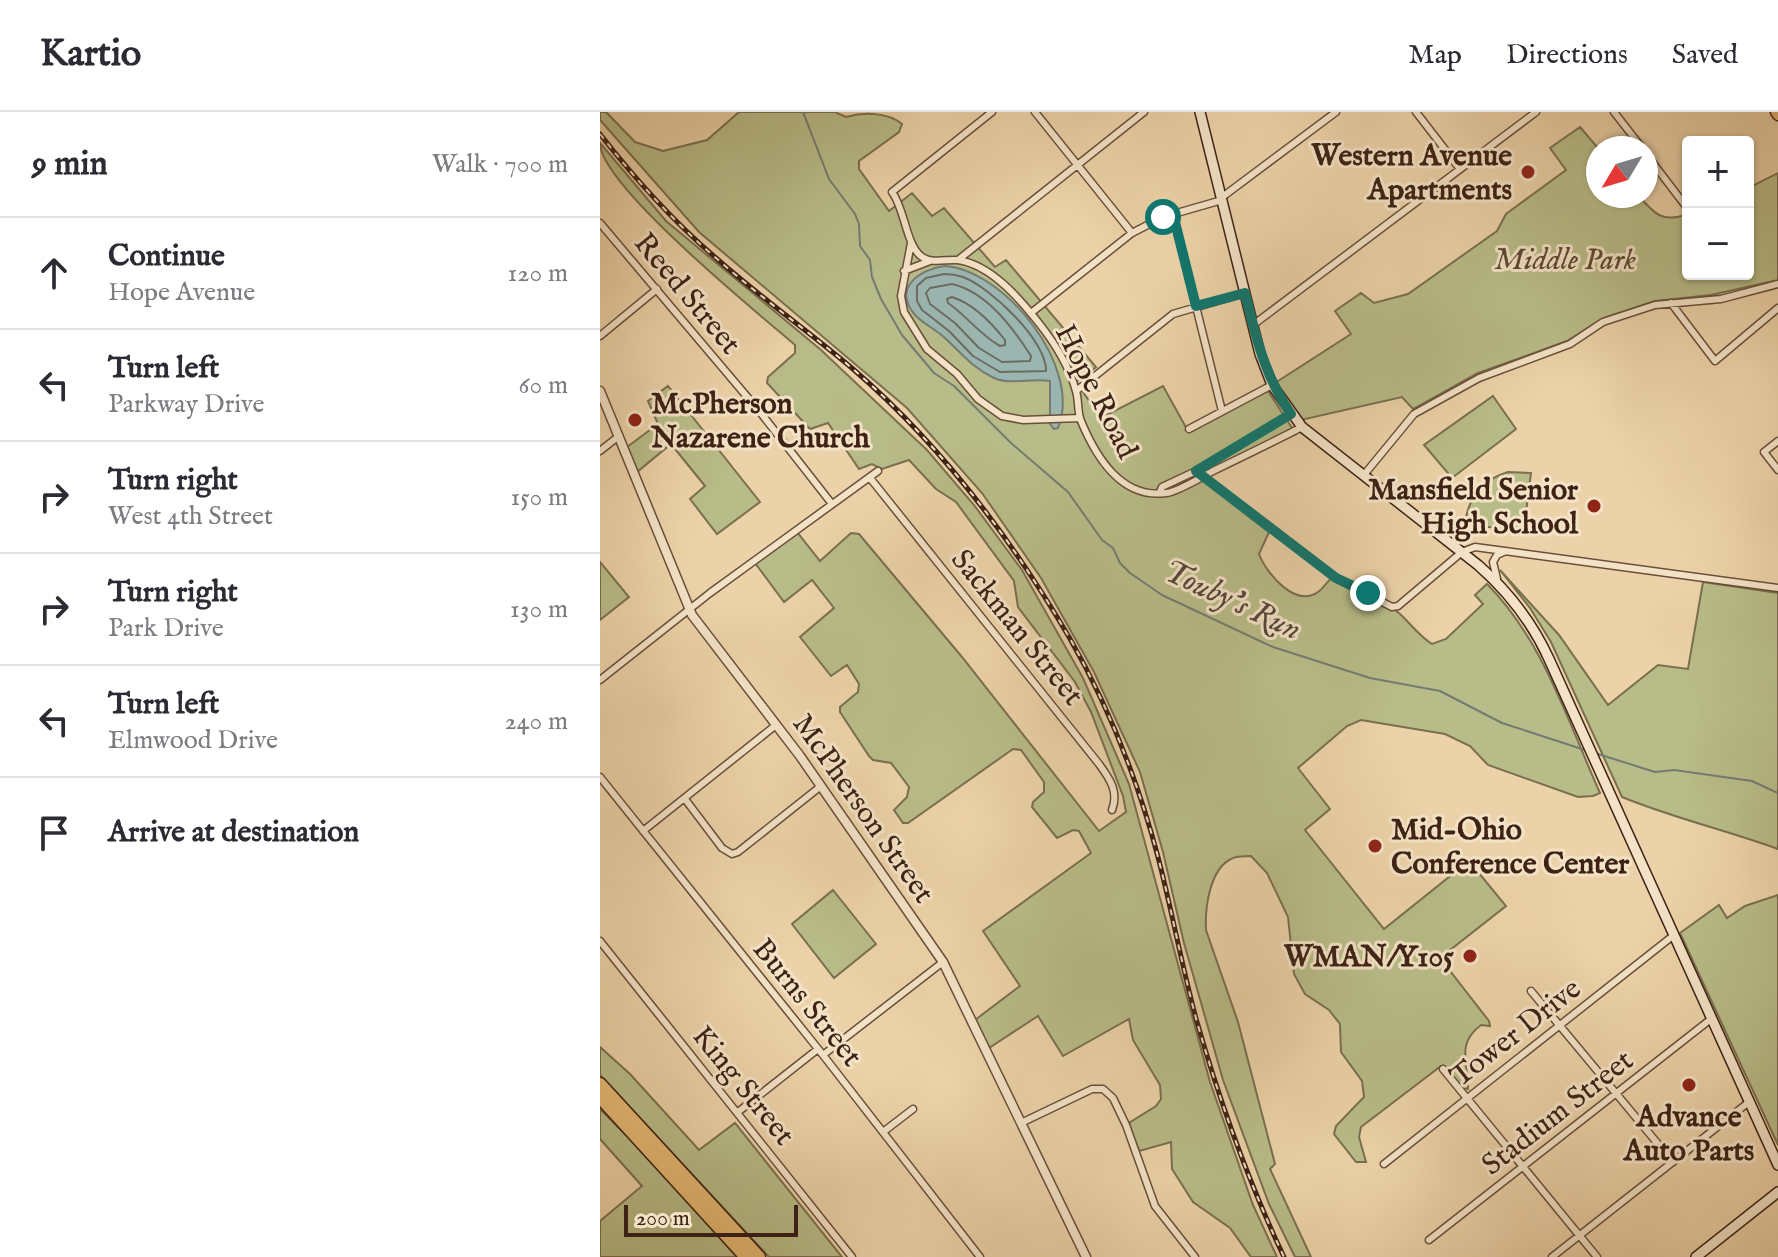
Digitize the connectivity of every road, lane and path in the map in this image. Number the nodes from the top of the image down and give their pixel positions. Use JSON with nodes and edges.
{"nodes":[{"id":1,"x":992,"y":112,"type":"edge"},
{"id":2,"x":1035,"y":112,"type":"edge"},
{"id":3,"x":1144,"y":112,"type":"edge"},
{"id":4,"x":1200,"y":112,"type":"edge"},
{"id":5,"x":1336,"y":112,"type":"edge"},
{"id":6,"x":1416,"y":112,"type":"edge"},
{"id":7,"x":1536,"y":112,"type":"edge"},
{"id":8,"x":1614,"y":112,"type":"edge"},
{"id":9,"x":1633,"y":136,"type":"edge"},
{"id":10,"x":1077,"y":164,"type":"junction"},
{"id":11,"x":1460,"y":169,"type":"junction"},
{"id":12,"x":1658,"y":170,"type":"edge"},
{"id":13,"x":1222,"y":199,"type":"junction"},
{"id":14,"x":1687,"y":208,"type":"edge"},
{"id":15,"x":1173,"y":214,"type":"junction"},
{"id":16,"x":600,"y":223,"type":"edge"},
{"id":17,"x":1132,"y":233,"type":"junction"},
{"id":18,"x":911,"y":239,"type":"junction"},
{"id":19,"x":931,"y":260,"type":"junction"},
{"id":20,"x":958,"y":260,"type":"junction"},
{"id":21,"x":904,"y":271,"type":"junction"},
{"id":22,"x":1778,"y":284,"type":"edge"},
{"id":23,"x":657,"y":289,"type":"junction"},
{"id":24,"x":1245,"y":293,"type":"junction"},
{"id":25,"x":1671,"y":303,"type":"junction"},
{"id":26,"x":1196,"y":306,"type":"junction"},
{"id":27,"x":1778,"y":308,"type":"edge"},
{"id":28,"x":1031,"y":313,"type":"junction"},
{"id":29,"x":1253,"y":325,"type":"junction"},
{"id":30,"x":600,"y":336,"type":"edge"},
{"id":31,"x":1274,"y":389,"type":"junction"},
{"id":32,"x":600,"y":391,"type":"edge"},
{"id":33,"x":1076,"y":391,"type":"junction"},
{"id":34,"x":1288,"y":410,"type":"junction"},
{"id":35,"x":1222,"y":411,"type":"junction"},
{"id":36,"x":1080,"y":418,"type":"junction"},
{"id":37,"x":1302,"y":427,"type":"junction"},
{"id":38,"x":1189,"y":429,"type":"dead end"},
{"id":39,"x":619,"y":436,"type":"junction"},
{"id":40,"x":1778,"y":441,"type":"edge"},
{"id":41,"x":600,"y":451,"type":"edge"},
{"id":42,"x":1778,"y":470,"type":"edge"},
{"id":43,"x":878,"y":471,"type":"dead end"},
{"id":44,"x":1196,"y":471,"type":"junction"},
{"id":45,"x":1203,"y":476,"type":"junction"},
{"id":46,"x":1363,"y":476,"type":"junction"},
{"id":47,"x":870,"y":478,"type":"junction"},
{"id":48,"x":1160,"y":492,"type":"junction"},
{"id":49,"x":832,"y":504,"type":"junction"},
{"id":50,"x":1506,"y":551,"type":"junction"},
{"id":51,"x":1462,"y":552,"type":"junction"},
{"id":52,"x":1499,"y":584,"type":"junction"},
{"id":53,"x":1778,"y":588,"type":"edge"},
{"id":54,"x":689,"y":608,"type":"junction"},
{"id":55,"x":600,"y":680,"type":"edge"},
{"id":56,"x":776,"y":725,"type":"junction"},
{"id":57,"x":600,"y":777,"type":"edge"},
{"id":58,"x":821,"y":786,"type":"junction"},
{"id":59,"x":685,"y":799,"type":"junction"},
{"id":60,"x":1112,"y":810,"type":"dead end"},
{"id":61,"x":643,"y":831,"type":"junction"},
{"id":62,"x":1674,"y":935,"type":"junction"},
{"id":63,"x":600,"y":941,"type":"edge"},
{"id":64,"x":943,"y":962,"type":"junction"},
{"id":65,"x":1531,"y":991,"type":"dead end"},
{"id":66,"x":1711,"y":1019,"type":"junction"},
{"id":67,"x":1561,"y":1025,"type":"junction"},
{"id":68,"x":820,"y":1052,"type":"junction"},
{"id":69,"x":1443,"y":1069,"type":"dead end"},
{"id":70,"x":600,"y":1084,"type":"edge"},
{"id":71,"x":1616,"y":1093,"type":"junction"},
{"id":72,"x":1467,"y":1098,"type":"junction"},
{"id":73,"x":600,"y":1100,"type":"edge"},
{"id":74,"x":1749,"y":1102,"type":"junction"},
{"id":75,"x":913,"y":1109,"type":"dead end"},
{"id":76,"x":738,"y":1112,"type":"junction"},
{"id":77,"x":1021,"y":1123,"type":"junction"},
{"id":78,"x":883,"y":1132,"type":"junction"},
{"id":79,"x":1673,"y":1162,"type":"junction"},
{"id":80,"x":1384,"y":1164,"type":"dead end"},
{"id":81,"x":1778,"y":1165,"type":"edge"},
{"id":82,"x":1523,"y":1166,"type":"junction"},
{"id":83,"x":1778,"y":1192,"type":"edge"},
{"id":84,"x":1579,"y":1236,"type":"junction"},
{"id":85,"x":1429,"y":1240,"type":"dead end"},
{"id":86,"x":746,"y":1257,"type":"edge"},
{"id":87,"x":759,"y":1257,"type":"edge"},
{"id":88,"x":852,"y":1257,"type":"edge"},
{"id":89,"x":980,"y":1257,"type":"edge"},
{"id":90,"x":1086,"y":1257,"type":"edge"},
{"id":91,"x":1195,"y":1257,"type":"edge"},
{"id":92,"x":1552,"y":1257,"type":"edge"},
{"id":93,"x":1597,"y":1257,"type":"edge"},
{"id":94,"x":1696,"y":1257,"type":"edge"}],
"edges":[{"from":1,"to":18,"type":"street"},
{"from":2,"to":10,"type":"street"},
{"from":3,"to":10,"type":"street"},
{"from":4,"to":13,"type":"main road"},
{"from":5,"to":13,"type":"street"},
{"from":6,"to":11,"type":"street"},
{"from":7,"to":11,"type":"street"},
{"from":8,"to":9,"type":"street"},
{"from":10,"to":17,"type":"street"},
{"from":10,"to":20,"type":"street"},
{"from":11,"to":29,"type":"street"},
{"from":12,"to":14,"type":"street"},
{"from":13,"to":15,"type":"street"},
{"from":13,"to":24,"type":"main road"},
{"from":15,"to":17,"type":"street"},
{"from":15,"to":26,"type":"street"},
{"from":16,"to":23,"type":"street","name":"Reed Street"},
{"from":17,"to":28,"type":"street"},
{"from":18,"to":19,"type":"street"},
{"from":18,"to":21,"type":"street"},
{"from":19,"to":20,"type":"street"},
{"from":19,"to":21,"type":"street"},
{"from":20,"to":28,"type":"street","name":"Hope Road"},
{"from":21,"to":36,"type":"street"},
{"from":22,"to":25,"type":"street"},
{"from":23,"to":30,"type":"street"},
{"from":23,"to":49,"type":"street","name":"Reed Street"},
{"from":24,"to":26,"type":"street"},
{"from":24,"to":29,"type":"main road"},
{"from":25,"to":27,"type":"street"},
{"from":25,"to":46,"type":"street"},
{"from":26,"to":33,"type":"street"},
{"from":26,"to":35,"type":"street"},
{"from":28,"to":33,"type":"street","name":"Hope Road"},
{"from":29,"to":31,"type":"main road"},
{"from":31,"to":34,"type":"main road"},
{"from":31,"to":35,"type":"street"},
{"from":32,"to":39,"type":"street","name":"McPherson Street"},
{"from":33,"to":36,"type":"street","name":"Hope Road"},
{"from":34,"to":37,"type":"main road"},
{"from":34,"to":44,"type":"street"},
{"from":35,"to":38,"type":"street"},
{"from":36,"to":48,"type":"street","name":"Hope Road"},
{"from":37,"to":45,"type":"street"},
{"from":37,"to":46,"type":"main road"},
{"from":39,"to":41,"type":"street"},
{"from":39,"to":54,"type":"street","name":"McPherson Street"},
{"from":40,"to":42,"type":"street"},
{"from":43,"to":47,"type":"street"},
{"from":44,"to":45,"type":"street"},
{"from":44,"to":48,"type":"street"},
{"from":45,"to":48,"type":"street"},
{"from":45,"to":51,"type":"street"},
{"from":46,"to":51,"type":"main road"},
{"from":47,"to":49,"type":"street"},
{"from":47,"to":60,"type":"street","name":"Sackman Street"},
{"from":49,"to":54,"type":"street"},
{"from":50,"to":51,"type":"street"},
{"from":50,"to":52,"type":"street"},
{"from":50,"to":53,"type":"street"},
{"from":51,"to":52,"type":"main road"},
{"from":52,"to":62,"type":"main road"},
{"from":54,"to":55,"type":"street"},
{"from":54,"to":56,"type":"street","name":"McPherson Street"},
{"from":56,"to":58,"type":"street","name":"McPherson Street"},
{"from":56,"to":59,"type":"street"},
{"from":57,"to":61,"type":"street","name":"Burns Street"},
{"from":58,"to":59,"type":"street"},
{"from":58,"to":64,"type":"street","name":"McPherson Street"},
{"from":59,"to":61,"type":"street"},
{"from":61,"to":68,"type":"street","name":"Burns Street"},
{"from":62,"to":66,"type":"main road"},
{"from":62,"to":67,"type":"street","name":"Tower Drive"},
{"from":63,"to":76,"type":"street","name":"King Street"},
{"from":64,"to":68,"type":"street"},
{"from":64,"to":77,"type":"street","name":"McPherson Street"},
{"from":65,"to":67,"type":"street"},
{"from":66,"to":71,"type":"street","name":"Stadium Street"},
{"from":66,"to":74,"type":"main road"},
{"from":67,"to":71,"type":"street"},
{"from":67,"to":72,"type":"street","name":"Tower Drive"},
{"from":68,"to":76,"type":"street"},
{"from":68,"to":78,"type":"street","name":"Burns Street"},
{"from":69,"to":72,"type":"street"},
{"from":70,"to":87,"type":"highway"},
{"from":71,"to":79,"type":"street"},
{"from":71,"to":82,"type":"street","name":"Stadium Street"},
{"from":72,"to":80,"type":"street","name":"Tower Drive"},
{"from":72,"to":82,"type":"street"},
{"from":73,"to":86,"type":"highway"},
{"from":74,"to":79,"type":"street"},
{"from":74,"to":81,"type":"main road"},
{"from":75,"to":78,"type":"street"},
{"from":76,"to":88,"type":"street","name":"King Street"},
{"from":77,"to":90,"type":"street","name":"McPherson Street"},
{"from":77,"to":91,"type":"street"},
{"from":78,"to":89,"type":"street","name":"Burns Street"},
{"from":79,"to":84,"type":"street"},
{"from":82,"to":84,"type":"street"},
{"from":82,"to":85,"type":"street","name":"Stadium Street"},
{"from":83,"to":94,"type":"main road"},
{"from":84,"to":92,"type":"street"},
{"from":84,"to":93,"type":"street"}]}
